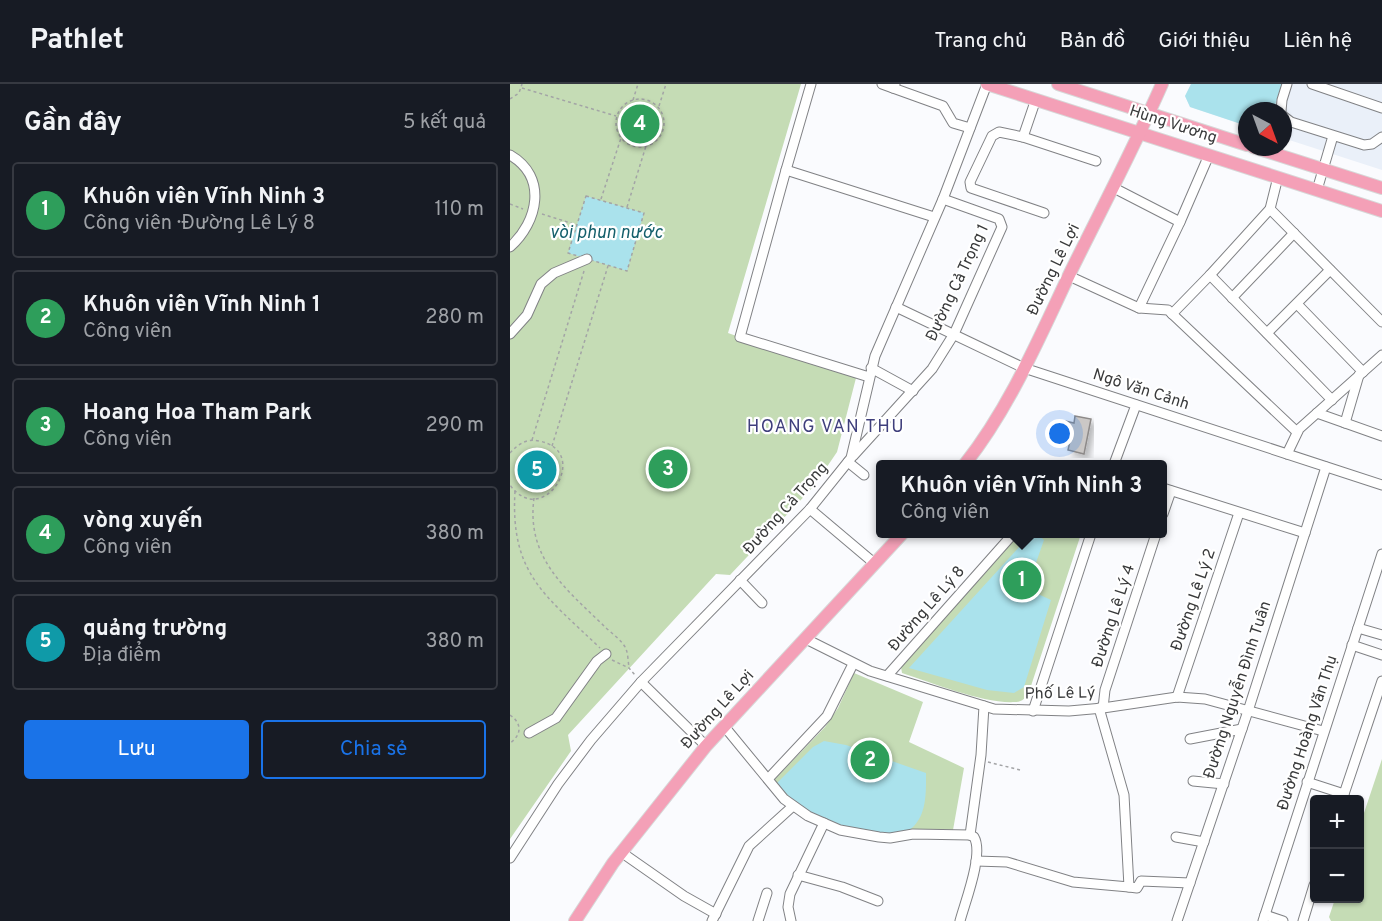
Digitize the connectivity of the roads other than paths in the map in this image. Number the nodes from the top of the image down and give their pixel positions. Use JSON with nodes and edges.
{"nodes":[{"id":1,"x":812,"y":84,"type":"edge"},
{"id":2,"x":882,"y":84,"type":"edge"},
{"id":3,"x":987,"y":84,"type":"edge"},
{"id":4,"x":1058,"y":84,"type":"edge"},
{"id":5,"x":1162,"y":84,"type":"edge"},
{"id":6,"x":1287,"y":84,"type":"edge"},
{"id":7,"x":1312,"y":84,"type":"edge"},
{"id":8,"x":894,"y":86,"type":"edge"},
{"id":9,"x":1090,"y":89,"type":"edge"},
{"id":10,"x":1036,"y":99,"type":"junction"},
{"id":11,"x":1282,"y":102,"type":"edge"},
{"id":12,"x":1382,"y":108,"type":"edge"},
{"id":13,"x":1149,"y":114,"type":"junction"},
{"id":14,"x":1292,"y":122,"type":"edge"},
{"id":15,"x":970,"y":128,"type":"junction"},
{"id":16,"x":1141,"y":132,"type":"junction"},
{"id":17,"x":1334,"y":136,"type":"junction"},
{"id":18,"x":1023,"y":137,"type":"junction"},
{"id":19,"x":1382,"y":137,"type":"edge"},
{"id":20,"x":1238,"y":142,"type":"edge"},
{"id":21,"x":510,"y":155,"type":"edge"},
{"id":22,"x":1209,"y":155,"type":"junction"},
{"id":23,"x":1282,"y":156,"type":"edge"},
{"id":24,"x":1096,"y":161,"type":"dead end"},
{"id":25,"x":1324,"y":169,"type":"junction"},
{"id":26,"x":786,"y":170,"type":"junction"},
{"id":27,"x":1278,"y":177,"type":"junction"},
{"id":28,"x":1112,"y":187,"type":"junction"},
{"id":29,"x":1382,"y":188,"type":"edge"},
{"id":30,"x":1317,"y":190,"type":"junction"},
{"id":31,"x":943,"y":198,"type":"junction"},
{"id":32,"x":1270,"y":209,"type":"junction"},
{"id":33,"x":1382,"y":210,"type":"edge"},
{"id":34,"x":1044,"y":213,"type":"dead end"},
{"id":35,"x":934,"y":217,"type":"junction"},
{"id":36,"x":1180,"y":222,"type":"junction"},
{"id":37,"x":1294,"y":233,"type":"junction"},
{"id":38,"x":510,"y":247,"type":"edge"},
{"id":39,"x":587,"y":259,"type":"road end"},
{"id":40,"x":1330,"y":270,"type":"junction"},
{"id":41,"x":1210,"y":275,"type":"junction"},
{"id":42,"x":1069,"y":276,"type":"junction"},
{"id":43,"x":1232,"y":298,"type":"junction"},
{"id":44,"x":1297,"y":304,"type":"junction"},
{"id":45,"x":896,"y":307,"type":"junction"},
{"id":46,"x":1138,"y":308,"type":"junction"},
{"id":47,"x":1172,"y":314,"type":"junction"},
{"id":48,"x":1382,"y":322,"type":"edge"},
{"id":49,"x":1267,"y":333,"type":"junction"},
{"id":50,"x":510,"y":334,"type":"edge"},
{"id":51,"x":954,"y":334,"type":"junction"},
{"id":52,"x":1382,"y":355,"type":"edge"},
{"id":53,"x":1024,"y":368,"type":"junction"},
{"id":54,"x":870,"y":373,"type":"junction"},
{"id":55,"x":1361,"y":374,"type":"junction"},
{"id":56,"x":913,"y":391,"type":"junction"},
{"id":57,"x":1332,"y":400,"type":"junction"},
{"id":58,"x":1136,"y":405,"type":"junction"},
{"id":59,"x":1317,"y":413,"type":"junction"},
{"id":60,"x":1345,"y":423,"type":"junction"},
{"id":61,"x":1297,"y":432,"type":"junction"},
{"id":62,"x":1382,"y":436,"type":"edge"},
{"id":63,"x":1287,"y":454,"type":"junction"},
{"id":64,"x":850,"y":460,"type":"junction"},
{"id":65,"x":968,"y":460,"type":"edge"},
{"id":66,"x":1116,"y":460,"type":"edge"},
{"id":67,"x":1326,"y":467,"type":"junction"},
{"id":68,"x":864,"y":475,"type":"dead end"},
{"id":69,"x":1382,"y":485,"type":"edge"},
{"id":70,"x":1167,"y":489,"type":"edge"},
{"id":71,"x":810,"y":509,"type":"junction"},
{"id":72,"x":1239,"y":513,"type":"junction"},
{"id":73,"x":1305,"y":533,"type":"junction"},
{"id":74,"x":898,"y":538,"type":"edge"},
{"id":75,"x":1009,"y":538,"type":"edge"},
{"id":76,"x":1090,"y":538,"type":"edge"},
{"id":77,"x":1155,"y":538,"type":"edge"},
{"id":78,"x":1382,"y":554,"type":"edge"},
{"id":79,"x":874,"y":563,"type":"junction"},
{"id":80,"x":740,"y":580,"type":"junction"},
{"id":81,"x":1378,"y":580,"type":"edge"},
{"id":82,"x":762,"y":603,"type":"dead end"},
{"id":83,"x":1358,"y":628,"type":"junction"},
{"id":84,"x":1382,"y":635,"type":"edge"},
{"id":85,"x":806,"y":639,"type":"junction"},
{"id":86,"x":1352,"y":645,"type":"junction"},
{"id":87,"x":606,"y":654,"type":"road end"},
{"id":88,"x":1382,"y":655,"type":"edge"},
{"id":89,"x":853,"y":664,"type":"junction"},
{"id":90,"x":887,"y":676,"type":"junction"},
{"id":91,"x":1382,"y":681,"type":"edge"},
{"id":92,"x":641,"y":682,"type":"junction"},
{"id":93,"x":1177,"y":698,"type":"junction"},
{"id":94,"x":984,"y":706,"type":"junction"},
{"id":95,"x":1101,"y":708,"type":"junction"},
{"id":96,"x":1033,"y":711,"type":"junction"},
{"id":97,"x":1248,"y":711,"type":"junction"},
{"id":98,"x":724,"y":726,"type":"junction"},
{"id":99,"x":1242,"y":729,"type":"junction"},
{"id":100,"x":1323,"y":731,"type":"junction"},
{"id":101,"x":529,"y":733,"type":"dead end"},
{"id":102,"x":1190,"y":739,"type":"dead end"},
{"id":103,"x":706,"y":746,"type":"junction"},
{"id":104,"x":768,"y":779,"type":"junction"},
{"id":105,"x":1193,"y":781,"type":"dead end"},
{"id":106,"x":1307,"y":782,"type":"junction"},
{"id":107,"x":1224,"y":784,"type":"junction"},
{"id":108,"x":1338,"y":795,"type":"edge"},
{"id":109,"x":1344,"y":795,"type":"edge"},
{"id":110,"x":793,"y":806,"type":"junction"},
{"id":111,"x":825,"y":823,"type":"junction"},
{"id":112,"x":970,"y":835,"type":"junction"},
{"id":113,"x":1176,"y":837,"type":"dead end"},
{"id":114,"x":1204,"y":842,"type":"junction"},
{"id":115,"x":621,"y":852,"type":"junction"},
{"id":116,"x":510,"y":858,"type":"edge"},
{"id":117,"x":976,"y":861,"type":"junction"},
{"id":118,"x":798,"y":875,"type":"junction"},
{"id":119,"x":1190,"y":883,"type":"junction"},
{"id":120,"x":1130,"y":887,"type":"junction"},
{"id":121,"x":767,"y":892,"type":"dead end"},
{"id":122,"x":1310,"y":898,"type":"edge"},
{"id":123,"x":878,"y":901,"type":"dead end"},
{"id":124,"x":714,"y":918,"type":"edge"},
{"id":125,"x":1264,"y":918,"type":"edge"},
{"id":126,"x":575,"y":921,"type":"edge"},
{"id":127,"x":758,"y":921,"type":"edge"},
{"id":128,"x":791,"y":921,"type":"edge"},
{"id":129,"x":960,"y":921,"type":"edge"},
{"id":130,"x":1177,"y":921,"type":"edge"},
{"id":131,"x":1283,"y":921,"type":"edge"},
{"id":132,"x":1303,"y":921,"type":"edge"}],
"edges":[{"from":1,"to":26,"type":"street"},
{"from":2,"to":8,"type":"street"},
{"from":3,"to":10,"type":"main road","name":"Hùng Vương"},
{"from":3,"to":15,"type":"street","name":"Đường Cả Trọng"},
{"from":4,"to":9,"type":"main road","name":"Hùng Vương"},
{"from":5,"to":13,"type":"main road","name":"Đường Lê Lợi"},
{"from":6,"to":11,"type":"street"},
{"from":7,"to":12,"type":"street"},
{"from":8,"to":15,"type":"street"},
{"from":9,"to":13,"type":"main road","name":"Hùng Vương"},
{"from":10,"to":16,"type":"main road","name":"Hùng Vương"},
{"from":10,"to":18,"type":"street"},
{"from":13,"to":16,"type":"main road","name":"Đường Lê Lợi"},
{"from":13,"to":20,"type":"main road","name":"Hùng Vương"},
{"from":14,"to":17,"type":"street"},
{"from":15,"to":31,"type":"street","name":"Đường Cả Trọng"},
{"from":16,"to":22,"type":"main road","name":"Hùng Vương"},
{"from":16,"to":28,"type":"main road","name":"Đường Lê Lợi"},
{"from":17,"to":19,"type":"street"},
{"from":17,"to":25,"type":"street"},
{"from":18,"to":24,"type":"street"},
{"from":18,"to":34,"type":"street"},
{"from":21,"to":38,"type":"street"},
{"from":22,"to":27,"type":"main road","name":"Hùng Vương"},
{"from":22,"to":36,"type":"street"},
{"from":23,"to":25,"type":"main road"},
{"from":25,"to":29,"type":"main road"},
{"from":25,"to":30,"type":"street"},
{"from":26,"to":35,"type":"street"},
{"from":26,"to":54,"type":"street"},
{"from":27,"to":30,"type":"main road","name":"Hùng Vương"},
{"from":27,"to":32,"type":"street"},
{"from":28,"to":36,"type":"street"},
{"from":28,"to":42,"type":"main road","name":"Đường Lê Lợi"},
{"from":30,"to":33,"type":"main road","name":"Hùng Vương"},
{"from":31,"to":35,"type":"street","name":"Đường Cả Trọng"},
{"from":31,"to":51,"type":"street","name":"Đường Cả Trọng 1"},
{"from":32,"to":37,"type":"street"},
{"from":32,"to":41,"type":"street"},
{"from":35,"to":45,"type":"street","name":"Đường Cả Trọng"},
{"from":36,"to":46,"type":"street"},
{"from":37,"to":40,"type":"street"},
{"from":37,"to":43,"type":"street"},
{"from":39,"to":50,"type":"street"},
{"from":40,"to":44,"type":"street"},
{"from":40,"to":48,"type":"street"},
{"from":41,"to":43,"type":"street"},
{"from":41,"to":47,"type":"street"},
{"from":42,"to":46,"type":"street"},
{"from":42,"to":53,"type":"main road","name":"Đường Lê Lợi"},
{"from":43,"to":49,"type":"street"},
{"from":44,"to":49,"type":"street"},
{"from":44,"to":55,"type":"street"},
{"from":45,"to":51,"type":"street","name":"Ngô Văn Cảnh"},
{"from":45,"to":54,"type":"street","name":"Đường Cả Trọng"},
{"from":46,"to":47,"type":"street"},
{"from":47,"to":61,"type":"street"},
{"from":49,"to":57,"type":"street"},
{"from":51,"to":53,"type":"street","name":"Ngô Văn Cảnh"},
{"from":51,"to":56,"type":"street","name":"Đường Cả Trọng 1"},
{"from":52,"to":55,"type":"street"},
{"from":53,"to":58,"type":"street","name":"Ngô Văn Cảnh"},
{"from":53,"to":65,"type":"main road","name":"Đường Lê Lợi"},
{"from":54,"to":56,"type":"street"},
{"from":54,"to":64,"type":"street","name":"Đường Cả Trọng"},
{"from":55,"to":57,"type":"street"},
{"from":55,"to":60,"type":"street"},
{"from":56,"to":64,"type":"street","name":"Đường Cả Trọng 1"},
{"from":57,"to":59,"type":"street"},
{"from":58,"to":63,"type":"street","name":"Ngô Văn Cảnh"},
{"from":58,"to":66,"type":"street"},
{"from":59,"to":60,"type":"street"},
{"from":59,"to":61,"type":"street"},
{"from":60,"to":62,"type":"street"},
{"from":61,"to":63,"type":"street"},
{"from":63,"to":67,"type":"street","name":"Ngô Văn Cảnh"},
{"from":64,"to":68,"type":"street"},
{"from":64,"to":71,"type":"street","name":"Đường Cả Trọng"},
{"from":67,"to":69,"type":"street","name":"Ngô Văn Cảnh"},
{"from":67,"to":73,"type":"street","name":"Đường Nguyễn Đình Tuân"},
{"from":70,"to":72,"type":"street"},
{"from":71,"to":79,"type":"street"},
{"from":71,"to":80,"type":"street","name":"Đường Cả Trọng"},
{"from":72,"to":73,"type":"street"},
{"from":72,"to":93,"type":"street","name":"Đường Lê Lý 2"},
{"from":73,"to":97,"type":"street","name":"Đường Nguyễn Đình Tuân"},
{"from":74,"to":79,"type":"main road","name":"Đường Lê Lợi"},
{"from":75,"to":90,"type":"street","name":"Đường Lê Lý 8"},
{"from":76,"to":96,"type":"street"},
{"from":77,"to":95,"type":"street","name":"Đường Lê Lý 4"},
{"from":78,"to":81,"type":"street","name":"Đường Hoàng Văn Thụ"},
{"from":79,"to":85,"type":"main road","name":"Đường Lê Lợi"},
{"from":80,"to":82,"type":"street"},
{"from":80,"to":92,"type":"street","name":"Đường Cả Trọng"},
{"from":81,"to":83,"type":"street","name":"Đường Hoàng Văn Thụ"},
{"from":83,"to":84,"type":"street"},
{"from":83,"to":86,"type":"street","name":"Đường Hoàng Văn Thụ"},
{"from":85,"to":89,"type":"street","name":"Phố Lê Lý"},
{"from":85,"to":98,"type":"main road","name":"Đường Lê Lợi"},
{"from":86,"to":88,"type":"street"},
{"from":86,"to":100,"type":"street","name":"Đường Hoàng Văn Thụ"},
{"from":87,"to":101,"type":"street"},
{"from":89,"to":90,"type":"street","name":"Phố Lê Lý"},
{"from":89,"to":104,"type":"street"},
{"from":90,"to":94,"type":"street","name":"Phố Lê Lý"},
{"from":91,"to":109,"type":"street"},
{"from":92,"to":103,"type":"street"},
{"from":92,"to":116,"type":"street","name":"Đường Cả Trọng"},
{"from":93,"to":95,"type":"street","name":"Phố Lê Lý"},
{"from":93,"to":97,"type":"street","name":"Phố Lê Lý"},
{"from":94,"to":96,"type":"street","name":"Phố Lê Lý"},
{"from":94,"to":112,"type":"street"},
{"from":95,"to":96,"type":"street","name":"Phố Lê Lý"},
{"from":95,"to":120,"type":"street"},
{"from":97,"to":99,"type":"street","name":"Đường Nguyễn Đình Tuân"},
{"from":97,"to":100,"type":"street","name":"Phố Lê Lý"},
{"from":98,"to":103,"type":"main road","name":"Đường Lê Lợi"},
{"from":98,"to":104,"type":"street"},
{"from":99,"to":102,"type":"street"},
{"from":99,"to":107,"type":"street","name":"Đường Nguyễn Đình Tuân"},
{"from":100,"to":106,"type":"street","name":"Đường Hoàng Văn Thụ"},
{"from":103,"to":115,"type":"main road","name":"Đường Lê Lợi"},
{"from":104,"to":110,"type":"street"},
{"from":105,"to":107,"type":"street"},
{"from":106,"to":108,"type":"street"},
{"from":106,"to":125,"type":"street","name":"Đường Hoàng Văn Thụ"},
{"from":107,"to":114,"type":"street","name":"Đường Nguyễn Đình Tuân"},
{"from":110,"to":111,"type":"street"},
{"from":110,"to":124,"type":"street"},
{"from":111,"to":112,"type":"street"},
{"from":111,"to":118,"type":"street"},
{"from":112,"to":117,"type":"street"},
{"from":113,"to":114,"type":"street"},
{"from":114,"to":119,"type":"street","name":"Đường Nguyễn Đình Tuân"},
{"from":115,"to":124,"type":"street"},
{"from":115,"to":126,"type":"main road","name":"Đường Lê Lợi"},
{"from":117,"to":120,"type":"street"},
{"from":117,"to":129,"type":"street"},
{"from":118,"to":123,"type":"street"},
{"from":118,"to":128,"type":"street"},
{"from":119,"to":120,"type":"street"},
{"from":119,"to":130,"type":"street","name":"Đường Nguyễn Đình Tuân"},
{"from":121,"to":127,"type":"street"},
{"from":122,"to":132,"type":"street"},
{"from":125,"to":131,"type":"street"}]}
